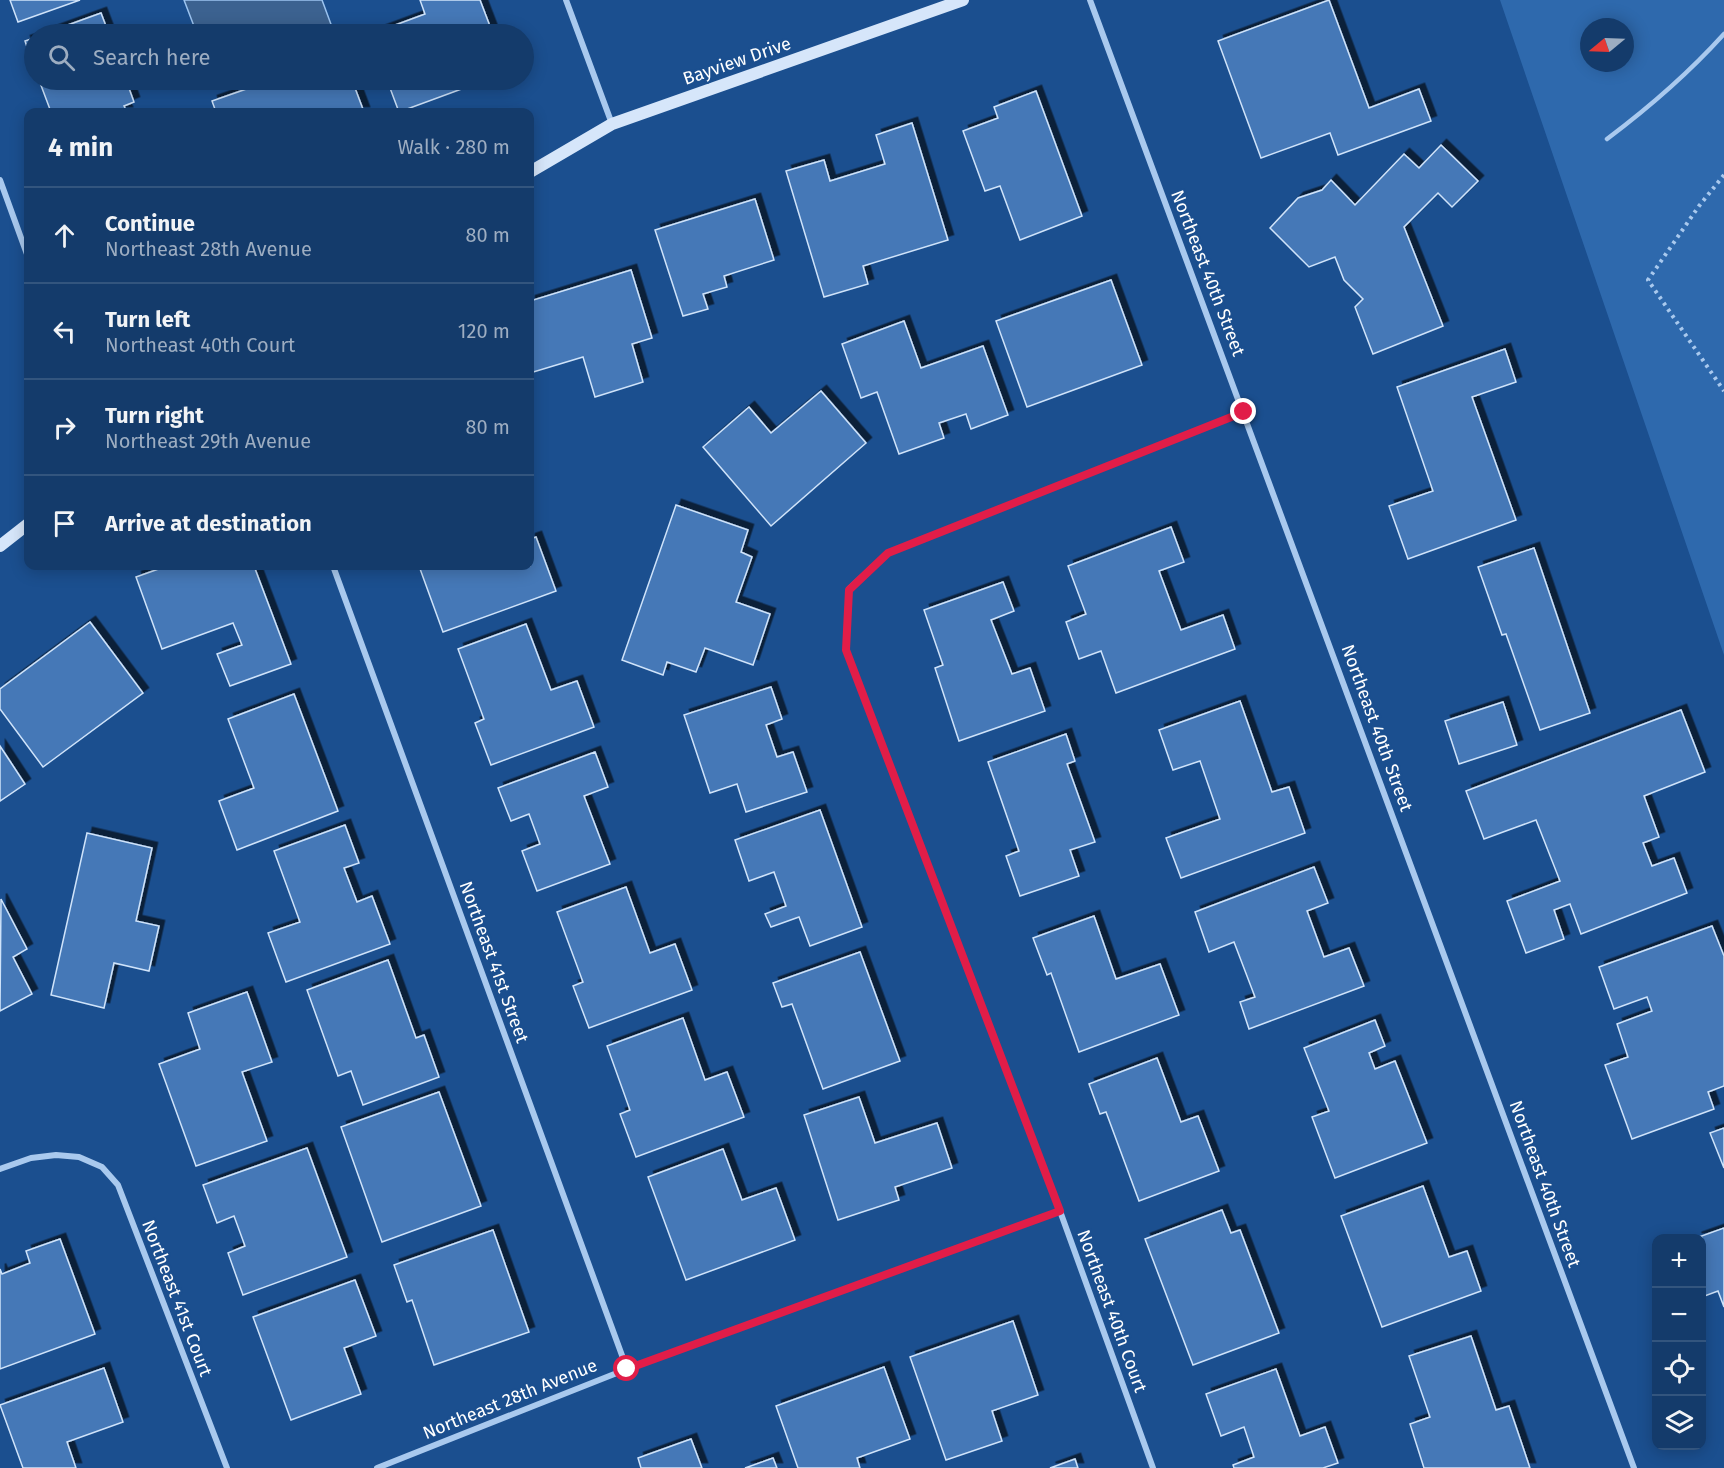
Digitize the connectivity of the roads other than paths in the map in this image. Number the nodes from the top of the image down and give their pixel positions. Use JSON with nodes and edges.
{"nodes":[{"id":1,"x":566,"y":0,"type":"edge"},
{"id":2,"x":963,"y":0,"type":"edge"},
{"id":3,"x":1090,"y":0,"type":"edge"},
{"id":4,"x":1724,"y":34,"type":"edge"},
{"id":5,"x":612,"y":124,"type":"junction"},
{"id":6,"x":1607,"y":139,"type":"dead end"},
{"id":7,"x":534,"y":170,"type":"edge"},
{"id":8,"x":0,"y":180,"type":"edge"},
{"id":9,"x":24,"y":245,"type":"edge"},
{"id":10,"x":1244,"y":412,"type":"junction"},
{"id":11,"x":24,"y":527,"type":"edge"},
{"id":12,"x":0,"y":546,"type":"edge"},
{"id":13,"x":334,"y":570,"type":"edge"},
{"id":14,"x":0,"y":1169,"type":"edge"},
{"id":15,"x":1060,"y":1211,"type":"junction"},
{"id":16,"x":627,"y":1369,"type":"junction"},
{"id":17,"x":227,"y":1468,"type":"edge"},
{"id":18,"x":377,"y":1468,"type":"edge"},
{"id":19,"x":1153,"y":1468,"type":"edge"},
{"id":20,"x":1634,"y":1468,"type":"edge"}],
"edges":[{"from":1,"to":5,"type":"street"},
{"from":2,"to":5,"type":"street","name":"Bayview Drive"},
{"from":3,"to":10,"type":"street","name":"Northeast 40th Street"},
{"from":4,"to":6,"type":"lane"},
{"from":5,"to":7,"type":"street","name":"Bayview Drive"},
{"from":8,"to":9,"type":"street"},
{"from":10,"to":15,"type":"street","name":"Northeast 40th Court"},
{"from":10,"to":20,"type":"street","name":"Northeast 40th Street"},
{"from":11,"to":12,"type":"street"},
{"from":13,"to":16,"type":"street","name":"Northeast 41st Street"},
{"from":14,"to":17,"type":"street","name":"Northeast 41st Court"},
{"from":15,"to":16,"type":"street","name":"Northeast 28th Avenue"},
{"from":15,"to":19,"type":"street","name":"Northeast 40th Court"},
{"from":16,"to":18,"type":"street","name":"Northeast 28th Avenue"}]}
